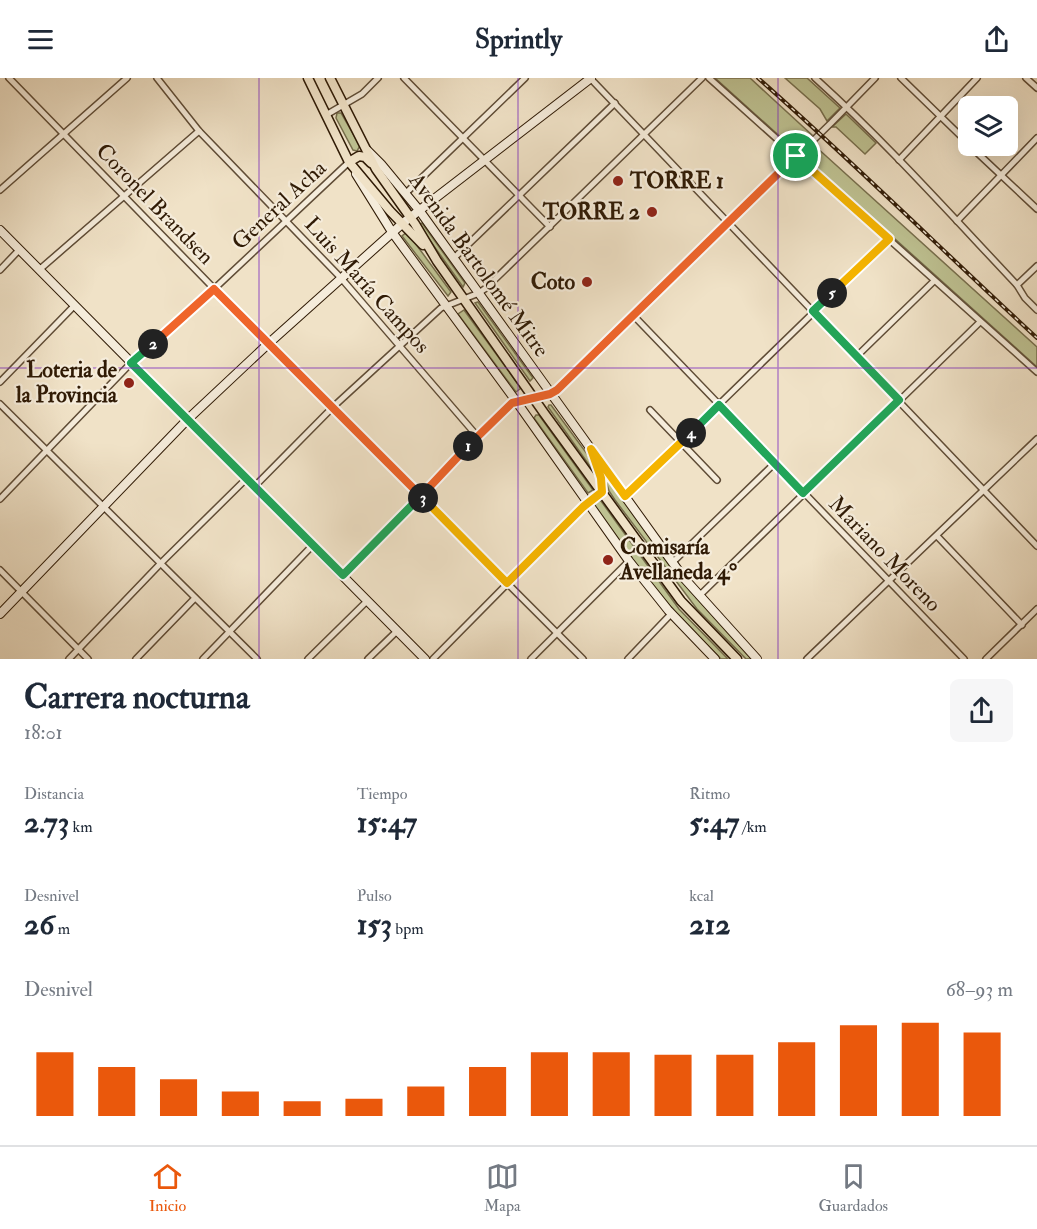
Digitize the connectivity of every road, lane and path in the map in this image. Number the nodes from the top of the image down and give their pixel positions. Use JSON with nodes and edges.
{"nodes":[{"id":1,"x":9,"y":78,"type":"edge"},
{"id":2,"x":127,"y":78,"type":"edge"},
{"id":3,"x":157,"y":78,"type":"edge"},
{"id":4,"x":308,"y":78,"type":"edge"},
{"id":5,"x":330,"y":78,"type":"edge"},
{"id":6,"x":378,"y":78,"type":"edge"},
{"id":7,"x":404,"y":78,"type":"edge"},
{"id":8,"x":525,"y":78,"type":"edge"},
{"id":9,"x":590,"y":78,"type":"edge"},
{"id":10,"x":702,"y":78,"type":"edge"},
{"id":11,"x":709,"y":78,"type":"edge"},
{"id":12,"x":815,"y":78,"type":"edge"},
{"id":13,"x":875,"y":78,"type":"edge"},
{"id":14,"x":900,"y":78,"type":"edge"},
{"id":15,"x":977,"y":78,"type":"edge"},
{"id":16,"x":1026,"y":78,"type":"edge"},
{"id":17,"x":1037,"y":88,"type":"edge"},
{"id":18,"x":615,"y":103,"type":"junction"},
{"id":19,"x":344,"y":106,"type":"junction"},
{"id":20,"x":847,"y":107,"type":"junction"},
{"id":21,"x":326,"y":115,"type":"junction"},
{"id":22,"x":940,"y":116,"type":"junction"},
{"id":23,"x":199,"y":131,"type":"junction"},
{"id":24,"x":958,"y":133,"type":"edge"},
{"id":25,"x":63,"y":134,"type":"junction"},
{"id":26,"x":645,"y":135,"type":"junction"},
{"id":27,"x":464,"y":138,"type":"junction"},
{"id":28,"x":1037,"y":138,"type":"edge"},
{"id":29,"x":367,"y":150,"type":"junction"},
{"id":30,"x":796,"y":156,"type":"junction"},
{"id":31,"x":981,"y":156,"type":"edge"},
{"id":32,"x":485,"y":160,"type":"junction"},
{"id":33,"x":898,"y":160,"type":"junction"},
{"id":34,"x":349,"y":162,"type":"junction"},
{"id":35,"x":376,"y":169,"type":"junction"},
{"id":36,"x":1002,"y":176,"type":"junction"},
{"id":37,"x":0,"y":190,"type":"edge"},
{"id":38,"x":406,"y":193,"type":"junction"},
{"id":39,"x":124,"y":196,"type":"junction"},
{"id":40,"x":520,"y":196,"type":"junction"},
{"id":41,"x":1037,"y":209,"type":"edge"},
{"id":42,"x":419,"y":210,"type":"junction"},
{"id":43,"x":287,"y":220,"type":"junction"},
{"id":44,"x":406,"y":220,"type":"junction"},
{"id":45,"x":957,"y":221,"type":"junction"},
{"id":46,"x":728,"y":223,"type":"junction"},
{"id":47,"x":550,"y":227,"type":"junction"},
{"id":48,"x":0,"y":230,"type":"edge"},
{"id":49,"x":392,"y":232,"type":"junction"},
{"id":50,"x":889,"y":239,"type":"junction"},
{"id":51,"x":19,"y":250,"type":"junction"},
{"id":52,"x":454,"y":258,"type":"junction"},
{"id":53,"x":1037,"y":266,"type":"edge"},
{"id":54,"x":0,"y":270,"type":"edge"},
{"id":55,"x":39,"y":270,"type":"junction"},
{"id":56,"x":342,"y":278,"type":"junction"},
{"id":57,"x":934,"y":281,"type":"junction"},
{"id":58,"x":1017,"y":285,"type":"junction"},
{"id":59,"x":214,"y":289,"type":"junction"},
{"id":60,"x":479,"y":293,"type":"junction"},
{"id":61,"x":465,"y":299,"type":"junction"},
{"id":62,"x":446,"y":305,"type":"junction"},
{"id":63,"x":74,"y":306,"type":"junction"},
{"id":64,"x":1037,"y":310,"type":"edge"},
{"id":65,"x":813,"y":311,"type":"junction"},
{"id":66,"x":633,"y":315,"type":"junction"},
{"id":67,"x":980,"y":322,"type":"junction"},
{"id":68,"x":268,"y":344,"type":"junction"},
{"id":69,"x":400,"y":345,"type":"junction"},
{"id":70,"x":857,"y":356,"type":"junction"},
{"id":71,"x":131,"y":363,"type":"junction"},
{"id":72,"x":1037,"y":372,"type":"edge"},
{"id":73,"x":0,"y":382,"type":"edge"},
{"id":74,"x":550,"y":394,"type":"junction"},
{"id":75,"x":533,"y":398,"type":"junction"},
{"id":76,"x":899,"y":400,"type":"junction"},
{"id":77,"x":516,"y":401,"type":"junction"},
{"id":78,"x":0,"y":404,"type":"edge"},
{"id":79,"x":719,"y":405,"type":"junction"},
{"id":80,"x":333,"y":408,"type":"junction"},
{"id":81,"x":650,"y":410,"type":"dead end"},
{"id":82,"x":187,"y":420,"type":"junction"},
{"id":83,"x":478,"y":437,"type":"junction"},
{"id":84,"x":1036,"y":441,"type":"edge"},
{"id":85,"x":680,"y":443,"type":"junction"},
{"id":86,"x":591,"y":449,"type":"junction"},
{"id":87,"x":47,"y":451,"type":"junction"},
{"id":88,"x":775,"y":463,"type":"junction"},
{"id":89,"x":246,"y":480,"type":"junction"},
{"id":90,"x":717,"y":480,"type":"dead end"},
{"id":91,"x":254,"y":487,"type":"junction"},
{"id":92,"x":984,"y":489,"type":"junction"},
{"id":93,"x":602,"y":492,"type":"junction"},
{"id":94,"x":803,"y":493,"type":"junction"},
{"id":95,"x":421,"y":496,"type":"junction"},
{"id":96,"x":625,"y":496,"type":"junction"},
{"id":97,"x":0,"y":499,"type":"edge"},
{"id":98,"x":587,"y":504,"type":"junction"},
{"id":99,"x":104,"y":507,"type":"junction"},
{"id":100,"x":937,"y":536,"type":"junction"},
{"id":101,"x":312,"y":546,"type":"junction"},
{"id":102,"x":1037,"y":546,"type":"edge"},
{"id":103,"x":630,"y":561,"type":"junction"},
{"id":104,"x":673,"y":562,"type":"junction"},
{"id":105,"x":161,"y":563,"type":"junction"},
{"id":106,"x":0,"y":570,"type":"edge"},
{"id":107,"x":343,"y":575,"type":"junction"},
{"id":108,"x":889,"y":581,"type":"junction"},
{"id":109,"x":507,"y":583,"type":"junction"},
{"id":110,"x":22,"y":591,"type":"junction"},
{"id":111,"x":699,"y":596,"type":"junction"},
{"id":112,"x":195,"y":598,"type":"junction"},
{"id":113,"x":367,"y":600,"type":"junction"},
{"id":114,"x":1037,"y":609,"type":"edge"},
{"id":115,"x":0,"y":614,"type":"edge"},
{"id":116,"x":671,"y":614,"type":"junction"},
{"id":117,"x":1022,"y":624,"type":"junction"},
{"id":118,"x":397,"y":631,"type":"junction"},
{"id":119,"x":230,"y":632,"type":"junction"},
{"id":120,"x":556,"y":633,"type":"junction"},
{"id":121,"x":79,"y":650,"type":"junction"},
{"id":122,"x":69,"y":659,"type":"edge"},
{"id":123,"x":88,"y":659,"type":"edge"},
{"id":124,"x":136,"y":659,"type":"edge"},
{"id":125,"x":203,"y":659,"type":"edge"},
{"id":126,"x":257,"y":659,"type":"edge"},
{"id":127,"x":308,"y":659,"type":"edge"},
{"id":128,"x":368,"y":659,"type":"edge"},
{"id":129,"x":425,"y":659,"type":"edge"},
{"id":130,"x":433,"y":659,"type":"edge"},
{"id":131,"x":531,"y":659,"type":"edge"},
{"id":132,"x":583,"y":659,"type":"edge"},
{"id":133,"x":628,"y":659,"type":"edge"},
{"id":134,"x":715,"y":659,"type":"edge"},
{"id":135,"x":737,"y":659,"type":"edge"},
{"id":136,"x":757,"y":659,"type":"edge"},
{"id":137,"x":807,"y":659,"type":"edge"},
{"id":138,"x":964,"y":659,"type":"edge"},
{"id":139,"x":986,"y":659,"type":"edge"}],
"edges":[{"from":1,"to":25,"type":"street","name":"Coronel Brandsen"},
{"from":2,"to":25,"type":"street"},
{"from":3,"to":23,"type":"street","name":"Luis María Campos"},
{"from":4,"to":21,"type":"main road","name":"Avenida Bartolomé Mitre"},
{"from":5,"to":19,"type":"main road","name":"Avenida Bartolomé Mitre"},
{"from":6,"to":19,"type":"street"},
{"from":7,"to":27,"type":"street"},
{"from":8,"to":27,"type":"street"},
{"from":9,"to":18,"type":"street"},
{"from":9,"to":32,"type":"street"},
{"from":10,"to":26,"type":"street"},
{"from":11,"to":30,"type":"street"},
{"from":12,"to":20,"type":"street"},
{"from":13,"to":20,"type":"street"},
{"from":14,"to":22,"type":"street"},
{"from":15,"to":22,"type":"street"},
{"from":16,"to":17,"type":"street"},
{"from":18,"to":26,"type":"street"},
{"from":18,"to":40,"type":"street"},
{"from":19,"to":21,"type":"street"},
{"from":19,"to":29,"type":"main road","name":"Avenida Bartolomé Mitre"},
{"from":20,"to":30,"type":"street"},
{"from":20,"to":33,"type":"street"},
{"from":21,"to":34,"type":"main road","name":"Avenida Bartolomé Mitre"},
{"from":22,"to":24,"type":"street"},
{"from":22,"to":33,"type":"street"},
{"from":23,"to":39,"type":"street"},
{"from":23,"to":43,"type":"street","name":"Luis María Campos"},
{"from":25,"to":37,"type":"street"},
{"from":25,"to":39,"type":"street","name":"Coronel Brandsen"},
{"from":26,"to":46,"type":"street"},
{"from":26,"to":47,"type":"street"},
{"from":27,"to":32,"type":"street"},
{"from":27,"to":38,"type":"street"},
{"from":28,"to":36,"type":"street"},
{"from":29,"to":35,"type":"main road","name":"Avenida Bartolomé Mitre"},
{"from":29,"to":38,"type":"street","name":"Avenida Bartolomé Mitre"},
{"from":30,"to":46,"type":"street"},
{"from":30,"to":50,"type":"street"},
{"from":31,"to":36,"type":"street"},
{"from":32,"to":40,"type":"street"},
{"from":32,"to":42,"type":"street"},
{"from":33,"to":45,"type":"street"},
{"from":34,"to":35,"type":"main road"},
{"from":34,"to":43,"type":"street","name":"General Acha"},
{"from":34,"to":44,"type":"main road","name":"Avenida Bartolomé Mitre"},
{"from":34,"to":49,"type":"street","name":"Avenida Bartolomé Mitre"},
{"from":35,"to":44,"type":"main road","name":"Avenida Bartolomé Mitre"},
{"from":36,"to":41,"type":"street"},
{"from":36,"to":45,"type":"street"},
{"from":38,"to":42,"type":"street","name":"Avenida Bartolomé Mitre"},
{"from":39,"to":55,"type":"street"},
{"from":39,"to":59,"type":"street","name":"Coronel Brandsen"},
{"from":40,"to":47,"type":"street"},
{"from":40,"to":52,"type":"street"},
{"from":42,"to":44,"type":"street"},
{"from":42,"to":52,"type":"street","name":"Avenida Bartolomé Mitre"},
{"from":43,"to":56,"type":"street","name":"Luis María Campos"},
{"from":43,"to":59,"type":"street","name":"General Acha"},
{"from":44,"to":49,"type":"street"},
{"from":44,"to":61,"type":"main road","name":"Avenida Bartolomé Mitre"},
{"from":45,"to":58,"type":"street"},
{"from":46,"to":65,"type":"street"},
{"from":46,"to":66,"type":"street"},
{"from":47,"to":60,"type":"street"},
{"from":48,"to":51,"type":"street"},
{"from":49,"to":56,"type":"street"},
{"from":49,"to":62,"type":"street","name":"Avenida Bartolomé Mitre"},
{"from":50,"to":57,"type":"street"},
{"from":50,"to":65,"type":"street"},
{"from":51,"to":54,"type":"street"},
{"from":51,"to":55,"type":"street"},
{"from":52,"to":60,"type":"street","name":"Avenida Bartolomé Mitre"},
{"from":53,"to":58,"type":"street"},
{"from":55,"to":63,"type":"street"},
{"from":56,"to":68,"type":"street"},
{"from":56,"to":69,"type":"street","name":"Luis María Campos"},
{"from":57,"to":67,"type":"street"},
{"from":57,"to":70,"type":"street"},
{"from":58,"to":64,"type":"street"},
{"from":59,"to":68,"type":"street","name":"Coronel Brandsen"},
{"from":59,"to":71,"type":"street","name":"General Acha"},
{"from":60,"to":61,"type":"street"},
{"from":60,"to":74,"type":"street","name":"Avenida Bartolomé Mitre"},
{"from":61,"to":62,"type":"street"},
{"from":61,"to":75,"type":"main road","name":"Avenida Bartolomé Mitre"},
{"from":62,"to":69,"type":"street"},
{"from":62,"to":77,"type":"street","name":"Avenida Bartolomé Mitre"},
{"from":63,"to":71,"type":"street"},
{"from":63,"to":73,"type":"street"},
{"from":65,"to":70,"type":"street"},
{"from":65,"to":79,"type":"street"},
{"from":66,"to":74,"type":"street"},
{"from":66,"to":79,"type":"street","name":"Mariano Moreno"},
{"from":67,"to":72,"type":"street"},
{"from":67,"to":76,"type":"street"},
{"from":68,"to":80,"type":"street","name":"Coronel Brandsen"},
{"from":68,"to":82,"type":"street"},
{"from":69,"to":80,"type":"street"},
{"from":69,"to":83,"type":"street","name":"Luis María Campos"},
{"from":70,"to":76,"type":"street"},
{"from":71,"to":82,"type":"street"},
{"from":71,"to":87,"type":"street","name":"General Acha"},
{"from":74,"to":75,"type":"street"},
{"from":74,"to":86,"type":"street","name":"Avenida Bartolomé Mitre"},
{"from":75,"to":77,"type":"street"},
{"from":75,"to":93,"type":"main road","name":"Avenida Bartolomé Mitre"},
{"from":76,"to":92,"type":"street"},
{"from":76,"to":94,"type":"street"},
{"from":77,"to":83,"type":"street"},
{"from":77,"to":98,"type":"street","name":"Avenida Bartolomé Mitre"},
{"from":78,"to":87,"type":"street"},
{"from":79,"to":85,"type":"street"},
{"from":79,"to":88,"type":"street","name":"Mariano Moreno"},
{"from":80,"to":91,"type":"street"},
{"from":80,"to":95,"type":"street","name":"Coronel Brandsen"},
{"from":81,"to":85,"type":"street"},
{"from":82,"to":89,"type":"street"},
{"from":82,"to":99,"type":"street"},
{"from":83,"to":95,"type":"street"},
{"from":84,"to":92,"type":"street"},
{"from":85,"to":90,"type":"street"},
{"from":85,"to":96,"type":"street"},
{"from":86,"to":93,"type":"main road"},
{"from":86,"to":96,"type":"street","name":"Avenida Bartolomé Mitre"},
{"from":87,"to":97,"type":"street","name":"General Acha"},
{"from":87,"to":99,"type":"street"},
{"from":88,"to":94,"type":"street","name":"Mariano Moreno"},
{"from":88,"to":104,"type":"street"},
{"from":89,"to":91,"type":"street"},
{"from":89,"to":105,"type":"street"},
{"from":91,"to":101,"type":"street"},
{"from":92,"to":100,"type":"street"},
{"from":92,"to":102,"type":"street"},
{"from":93,"to":98,"type":"street"},
{"from":93,"to":135,"type":"main road","name":"Avenida Bartolomé Mitre"},
{"from":94,"to":108,"type":"street","name":"Mariano Moreno"},
{"from":94,"to":111,"type":"street"},
{"from":95,"to":107,"type":"street"},
{"from":95,"to":109,"type":"street","name":"Coronel Brandsen"},
{"from":96,"to":104,"type":"street","name":"Avenida Bartolomé Mitre"},
{"from":98,"to":103,"type":"street","name":"Avenida Bartolomé Mitre"},
{"from":98,"to":109,"type":"street"},
{"from":99,"to":105,"type":"street"},
{"from":99,"to":110,"type":"street"},
{"from":100,"to":108,"type":"street"},
{"from":100,"to":117,"type":"street"},
{"from":101,"to":107,"type":"street"},
{"from":101,"to":119,"type":"street"},
{"from":103,"to":116,"type":"street","name":"Avenida Bartolomé Mitre"},
{"from":103,"to":120,"type":"street"},
{"from":104,"to":111,"type":"street","name":"Avenida Bartolomé Mitre"},
{"from":105,"to":112,"type":"street"},
{"from":105,"to":121,"type":"street"},
{"from":106,"to":110,"type":"street"},
{"from":107,"to":113,"type":"street"},
{"from":108,"to":137,"type":"street"},
{"from":108,"to":138,"type":"street","name":"Mariano Moreno"},
{"from":109,"to":120,"type":"street","name":"Coronel Brandsen"},
{"from":109,"to":130,"type":"street"},
{"from":110,"to":115,"type":"street"},
{"from":110,"to":121,"type":"street"},
{"from":111,"to":136,"type":"street","name":"Avenida Bartolomé Mitre"},
{"from":112,"to":119,"type":"street"},
{"from":112,"to":124,"type":"street"},
{"from":113,"to":118,"type":"street"},
{"from":113,"to":127,"type":"street"},
{"from":114,"to":117,"type":"street"},
{"from":116,"to":133,"type":"street"},
{"from":116,"to":134,"type":"street","name":"Avenida Bartolomé Mitre"},
{"from":117,"to":139,"type":"street"},
{"from":118,"to":128,"type":"street"},
{"from":118,"to":129,"type":"street"},
{"from":119,"to":125,"type":"street"},
{"from":119,"to":126,"type":"street"},
{"from":120,"to":131,"type":"street"},
{"from":120,"to":132,"type":"street","name":"Coronel Brandsen"},
{"from":121,"to":122,"type":"street"},
{"from":121,"to":123,"type":"street"}]}
